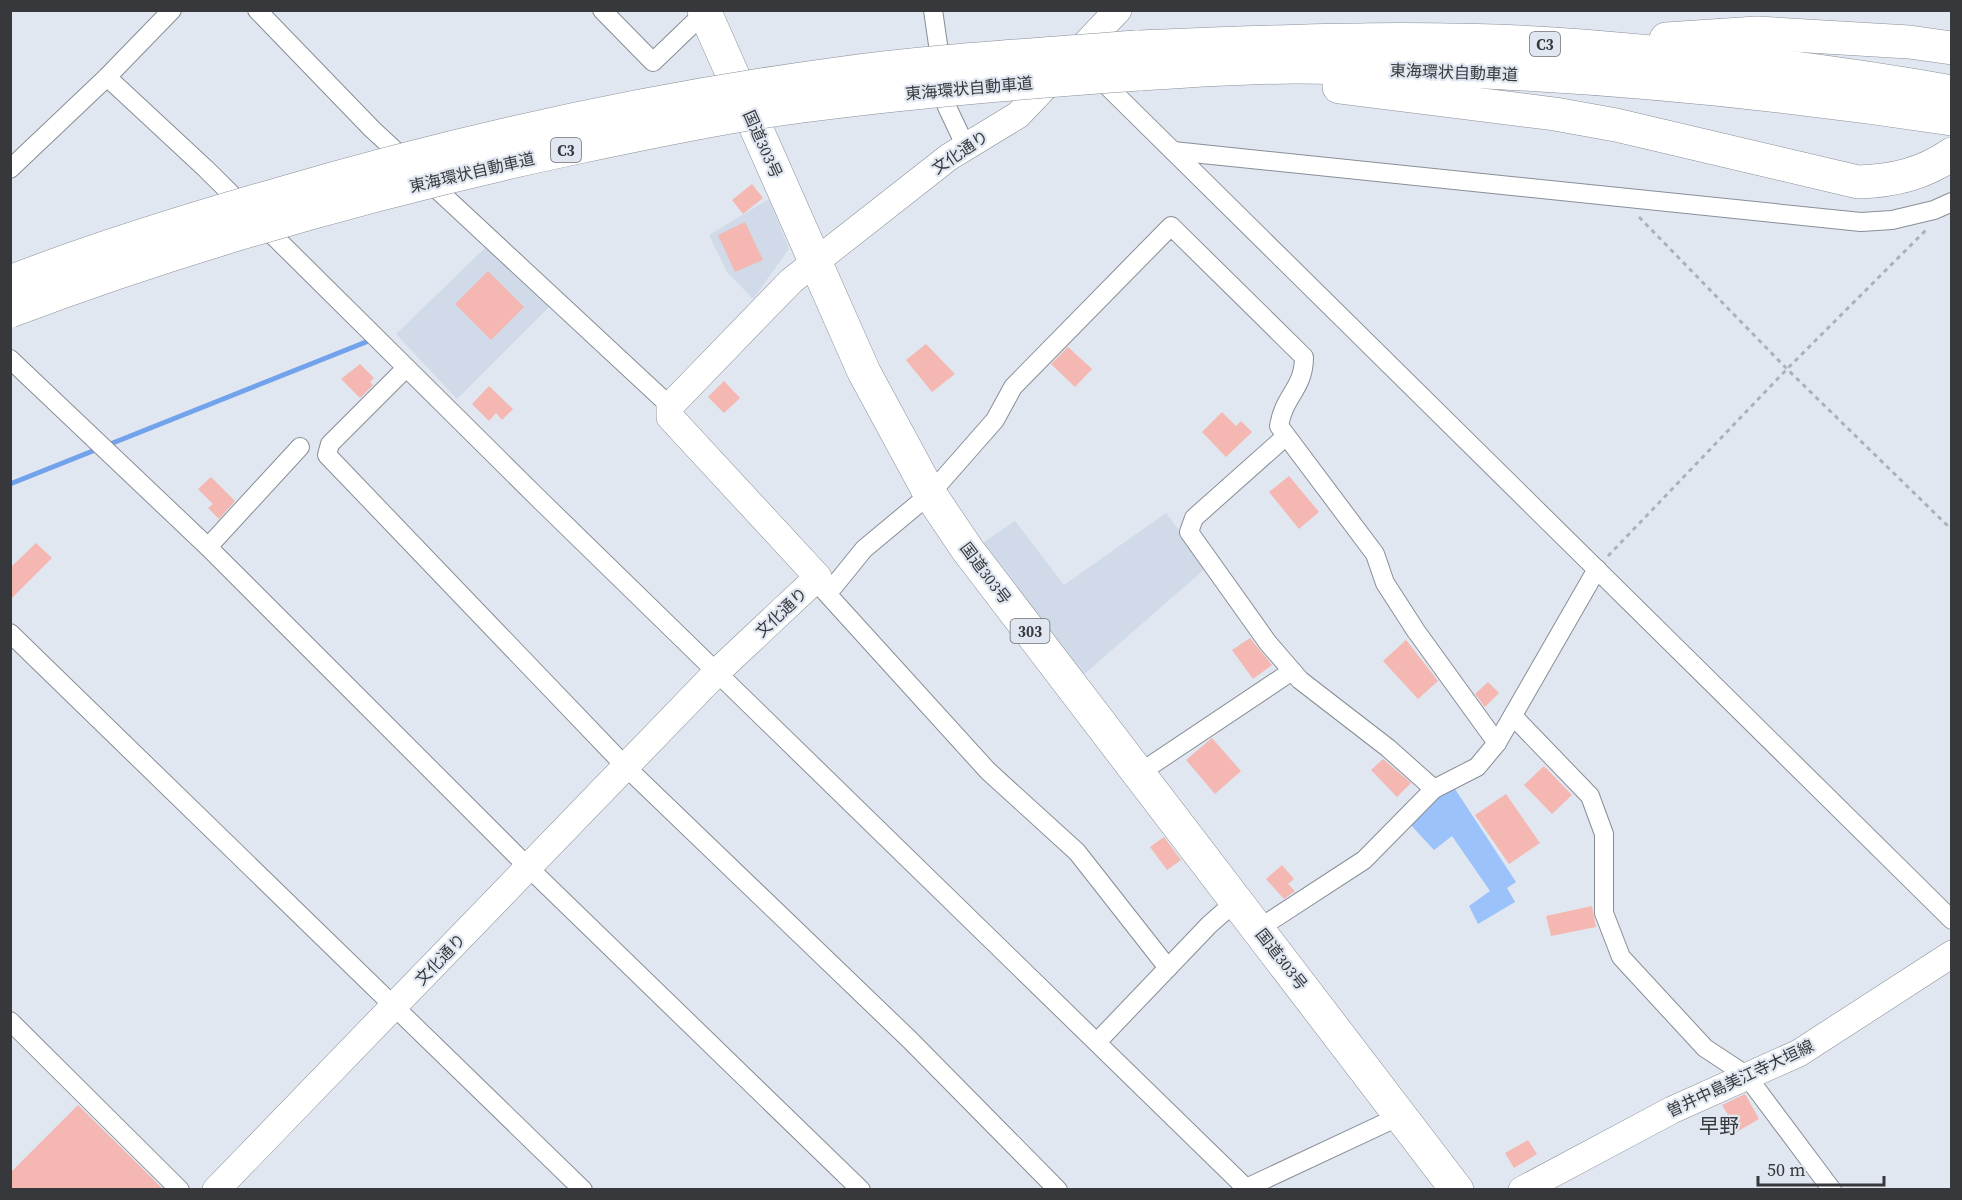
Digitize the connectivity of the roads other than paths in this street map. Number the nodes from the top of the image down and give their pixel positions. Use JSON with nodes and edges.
{"nodes":[{"id":1,"x":172,"y":10,"type":"edge"},
{"id":2,"x":257,"y":10,"type":"edge"},
{"id":3,"x":602,"y":10,"type":"edge"},
{"id":4,"x":933,"y":10,"type":"edge"},
{"id":5,"x":1118,"y":10,"type":"edge"},
{"id":6,"x":704,"y":11,"type":"edge"},
{"id":7,"x":1580,"y":46,"type":"junction"},
{"id":8,"x":1952,"y":48,"type":"edge"},
{"id":9,"x":1077,"y":55,"type":"junction"},
{"id":10,"x":1137,"y":60,"type":"junction"},
{"id":11,"x":1197,"y":71,"type":"junction"},
{"id":12,"x":108,"y":77,"type":"junction"},
{"id":13,"x":1952,"y":92,"type":"edge"},
{"id":14,"x":1952,"y":119,"type":"edge"},
{"id":15,"x":966,"y":147,"type":"junction"},
{"id":16,"x":1173,"y":151,"type":"junction"},
{"id":17,"x":1952,"y":154,"type":"edge"},
{"id":18,"x":10,"y":169,"type":"edge"},
{"id":19,"x":1952,"y":202,"type":"edge"},
{"id":20,"x":816,"y":264,"type":"junction"},
{"id":21,"x":10,"y":282,"type":"edge"},
{"id":22,"x":10,"y":311,"type":"edge"},
{"id":23,"x":10,"y":359,"type":"edge"},
{"id":24,"x":406,"y":368,"type":"junction"},
{"id":25,"x":670,"y":406,"type":"junction"},
{"id":26,"x":1285,"y":437,"type":"junction"},
{"id":27,"x":300,"y":447,"type":"dead end"},
{"id":28,"x":930,"y":494,"type":"junction"},
{"id":29,"x":208,"y":547,"type":"junction"},
{"id":30,"x":1597,"y":568,"type":"junction"},
{"id":31,"x":10,"y":633,"type":"edge"},
{"id":32,"x":718,"y":671,"type":"junction"},
{"id":33,"x":1292,"y":671,"type":"junction"},
{"id":34,"x":1513,"y":716,"type":"junction"},
{"id":35,"x":1497,"y":743,"type":"junction"},
{"id":36,"x":626,"y":767,"type":"junction"},
{"id":37,"x":1138,"y":774,"type":"junction"},
{"id":38,"x":1434,"y":789,"type":"junction"},
{"id":39,"x":529,"y":868,"type":"junction"},
{"id":40,"x":1236,"y":901,"type":"junction"},
{"id":41,"x":1952,"y":920,"type":"edge"},
{"id":42,"x":1258,"y":929,"type":"junction"},
{"id":43,"x":1952,"y":954,"type":"edge"},
{"id":44,"x":1168,"y":968,"type":"junction"},
{"id":45,"x":394,"y":1005,"type":"junction"},
{"id":46,"x":10,"y":1021,"type":"edge"},
{"id":47,"x":1098,"y":1041,"type":"junction"},
{"id":48,"x":1746,"y":1075,"type":"junction"},
{"id":49,"x":1400,"y":1116,"type":"junction"},
{"id":50,"x":1246,"y":1189,"type":"edge"},
{"id":51,"x":180,"y":1190,"type":"edge"},
{"id":52,"x":216,"y":1190,"type":"edge"},
{"id":53,"x":583,"y":1190,"type":"edge"},
{"id":54,"x":861,"y":1190,"type":"edge"},
{"id":55,"x":1058,"y":1190,"type":"edge"},
{"id":56,"x":1457,"y":1190,"type":"edge"},
{"id":57,"x":1522,"y":1190,"type":"edge"},
{"id":58,"x":1832,"y":1190,"type":"edge"}],
"edges":[{"from":1,"to":12,"type":"street"},
{"from":2,"to":25,"type":"street"},
{"from":3,"to":6,"type":"street"},
{"from":4,"to":15,"type":"street"},
{"from":5,"to":9,"type":"street","name":"文化通り"},
{"from":6,"to":20,"type":"highway","name":"国道303号","number":"303"},
{"from":7,"to":8,"type":"highway"},
{"from":7,"to":10,"type":"highway","name":"東海環状自動車道","number":"C3"},
{"from":7,"to":13,"type":"highway","name":"東海環状自動車道","number":"C3"},
{"from":9,"to":15,"type":"street","name":"文化通り"},
{"from":9,"to":16,"type":"street"},
{"from":10,"to":11,"type":"highway","name":"東海環状自動車道","number":"C3"},
{"from":10,"to":21,"type":"highway","name":"東海環状自動車道","number":"C3","bridge":true},
{"from":10,"to":22,"type":"highway","name":"東海環状自動車道","number":"C3","bridge":true},
{"from":11,"to":14,"type":"highway","name":"東海環状自動車道","number":"C3"},
{"from":11,"to":17,"type":"highway"},
{"from":12,"to":18,"type":"street"},
{"from":12,"to":24,"type":"street"},
{"from":15,"to":20,"type":"street","name":"文化通り"},
{"from":16,"to":19,"type":"street"},
{"from":16,"to":30,"type":"street"},
{"from":20,"to":25,"type":"street","name":"文化通り"},
{"from":20,"to":28,"type":"highway","name":"国道303号","number":"303"},
{"from":23,"to":29,"type":"street"},
{"from":24,"to":32,"type":"street"},
{"from":24,"to":36,"type":"street"},
{"from":25,"to":32,"type":"street","name":"文化通り"},
{"from":26,"to":28,"type":"street"},
{"from":26,"to":33,"type":"street"},
{"from":26,"to":35,"type":"street"},
{"from":27,"to":29,"type":"street"},
{"from":28,"to":37,"type":"highway","name":"国道303号","number":"303"},
{"from":28,"to":44,"type":"street"},
{"from":29,"to":39,"type":"street"},
{"from":30,"to":34,"type":"street"},
{"from":30,"to":41,"type":"street"},
{"from":31,"to":45,"type":"street"},
{"from":32,"to":36,"type":"street","name":"文化通り"},
{"from":32,"to":47,"type":"street"},
{"from":33,"to":37,"type":"street"},
{"from":33,"to":38,"type":"street"},
{"from":34,"to":35,"type":"street"},
{"from":34,"to":48,"type":"street"},
{"from":35,"to":38,"type":"street"},
{"from":36,"to":39,"type":"street","name":"文化通り"},
{"from":36,"to":55,"type":"street"},
{"from":37,"to":40,"type":"highway","name":"国道303号","number":"303"},
{"from":38,"to":42,"type":"street"},
{"from":39,"to":45,"type":"street","name":"文化通り"},
{"from":39,"to":54,"type":"street"},
{"from":40,"to":42,"type":"highway","name":"国道303号","number":"303"},
{"from":40,"to":44,"type":"street"},
{"from":42,"to":49,"type":"highway","name":"国道303号","number":"303"},
{"from":43,"to":48,"type":"street","name":"曽井中島美江寺大垣線"},
{"from":44,"to":47,"type":"street"},
{"from":45,"to":52,"type":"street","name":"文化通り"},
{"from":45,"to":53,"type":"street"},
{"from":46,"to":51,"type":"street"},
{"from":47,"to":50,"type":"street"},
{"from":48,"to":57,"type":"street","name":"曽井中島美江寺大垣線"},
{"from":48,"to":58,"type":"street"},
{"from":49,"to":50,"type":"street"},
{"from":49,"to":56,"type":"highway","name":"国道303号","number":"303"}]}
